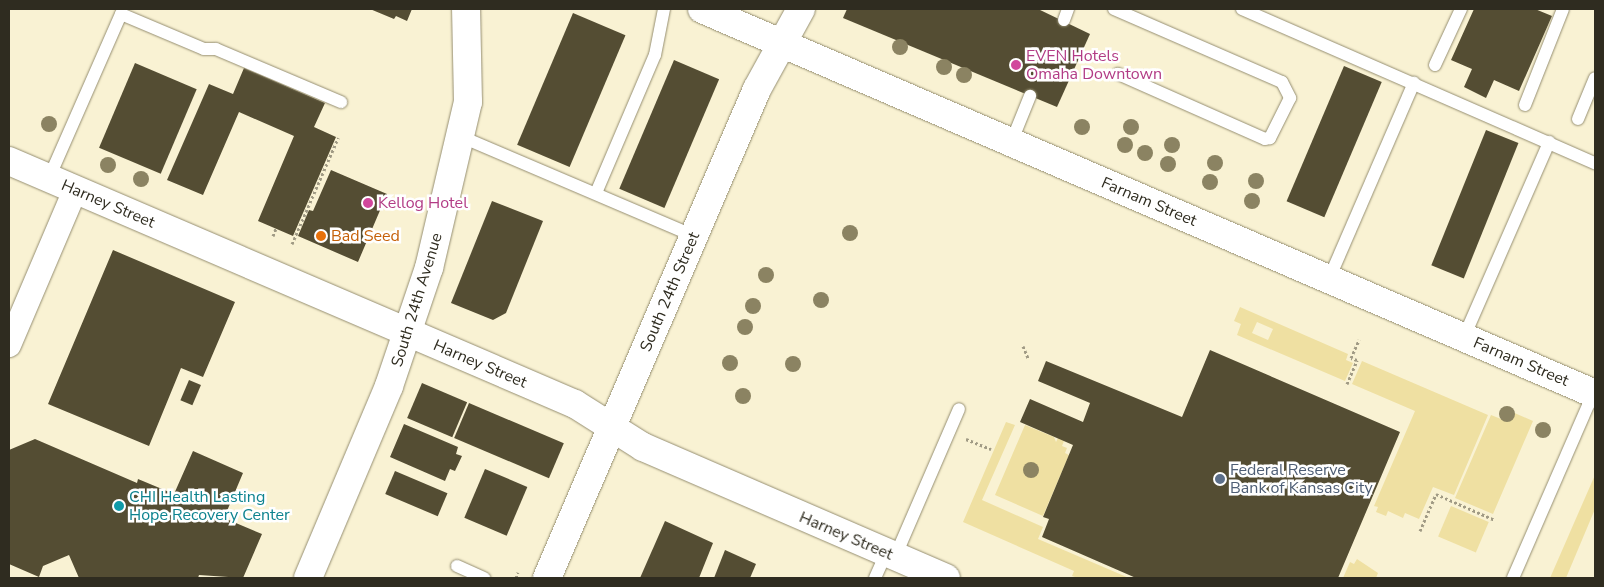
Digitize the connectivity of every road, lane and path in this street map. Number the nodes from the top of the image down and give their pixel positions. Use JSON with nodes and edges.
{"nodes":[{"id":1,"x":466,"y":9,"type":"edge"},
{"id":2,"x":664,"y":9,"type":"edge"},
{"id":3,"x":702,"y":9,"type":"edge"},
{"id":4,"x":801,"y":9,"type":"edge"},
{"id":5,"x":1114,"y":9,"type":"edge"},
{"id":6,"x":1242,"y":9,"type":"edge"},
{"id":7,"x":1461,"y":9,"type":"edge"},
{"id":8,"x":1563,"y":9,"type":"edge"},
{"id":9,"x":781,"y":43,"type":"junction"},
{"id":10,"x":1435,"y":65,"type":"dead end"},
{"id":11,"x":1118,"y":74,"type":"dead end"},
{"id":12,"x":1595,"y":78,"type":"edge"},
{"id":13,"x":1414,"y":83,"type":"junction"},
{"id":14,"x":1030,"y":96,"type":"dead end"},
{"id":15,"x":341,"y":102,"type":"dead end"},
{"id":16,"x":1525,"y":105,"type":"dead end"},
{"id":17,"x":1578,"y":119,"type":"dead end"},
{"id":18,"x":462,"y":136,"type":"junction"},
{"id":19,"x":338,"y":138,"type":"dead end"},
{"id":20,"x":1548,"y":142,"type":"junction"},
{"id":21,"x":1011,"y":144,"type":"junction"},
{"id":22,"x":9,"y":161,"type":"edge"},
{"id":23,"x":1595,"y":163,"type":"edge"},
{"id":24,"x":49,"y":178,"type":"junction"},
{"id":25,"x":75,"y":190,"type":"junction"},
{"id":26,"x":596,"y":193,"type":"junction"},
{"id":27,"x":276,"y":228,"type":"dead end"},
{"id":28,"x":272,"y":236,"type":"dead end"},
{"id":29,"x":694,"y":236,"type":"junction"},
{"id":30,"x":292,"y":244,"type":"dead end"},
{"id":31,"x":1329,"y":279,"type":"junction"},
{"id":32,"x":408,"y":333,"type":"junction"},
{"id":33,"x":1464,"y":338,"type":"junction"},
{"id":34,"x":1359,"y":340,"type":"dead end"},
{"id":35,"x":9,"y":345,"type":"edge"},
{"id":36,"x":1023,"y":346,"type":"dead end"},
{"id":37,"x":1028,"y":358,"type":"dead end"},
{"id":38,"x":1347,"y":384,"type":"dead end"},
{"id":39,"x":1594,"y":394,"type":"edge"},
{"id":40,"x":959,"y":409,"type":"dead end"},
{"id":41,"x":611,"y":427,"type":"junction"},
{"id":42,"x":949,"y":432,"type":"junction"},
{"id":43,"x":991,"y":449,"type":"dead end"},
{"id":44,"x":1495,"y":520,"type":"dead end"},
{"id":45,"x":1420,"y":531,"type":"dead end"},
{"id":46,"x":890,"y":555,"type":"junction"},
{"id":47,"x":457,"y":566,"type":"dead end"},
{"id":48,"x":518,"y":572,"type":"dead end"},
{"id":49,"x":936,"y":576,"type":"edge"},
{"id":50,"x":308,"y":578,"type":"edge"},
{"id":51,"x":484,"y":578,"type":"edge"},
{"id":52,"x":516,"y":578,"type":"edge"},
{"id":53,"x":546,"y":578,"type":"edge"},
{"id":54,"x":875,"y":578,"type":"edge"},
{"id":55,"x":1513,"y":578,"type":"edge"}],
"edges":[{"from":1,"to":18,"type":"main road","name":"South 24th Avenue"},
{"from":2,"to":26,"type":"lane"},
{"from":3,"to":9,"type":"main road","name":"Farnam Street"},
{"from":4,"to":9,"type":"main road","name":"South 24th Street"},
{"from":5,"to":11,"type":"lane"},
{"from":6,"to":13,"type":"lane"},
{"from":7,"to":10,"type":"lane"},
{"from":8,"to":16,"type":"lane"},
{"from":9,"to":21,"type":"main road","name":"Farnam Street"},
{"from":9,"to":29,"type":"main road","name":"South 24th Street"},
{"from":12,"to":17,"type":"lane"},
{"from":13,"to":20,"type":"lane"},
{"from":13,"to":31,"type":"lane"},
{"from":14,"to":21,"type":"lane"},
{"from":15,"to":24,"type":"lane"},
{"from":18,"to":26,"type":"lane"},
{"from":18,"to":32,"type":"main road","name":"South 24th Avenue"},
{"from":19,"to":30,"type":"path"},
{"from":20,"to":23,"type":"lane"},
{"from":20,"to":33,"type":"lane"},
{"from":21,"to":31,"type":"main road","name":"Farnam Street"},
{"from":22,"to":24,"type":"main road","name":"Harney Street"},
{"from":24,"to":25,"type":"main road","name":"Harney Street"},
{"from":25,"to":32,"type":"main road","name":"Harney Street"},
{"from":25,"to":35,"type":"street"},
{"from":26,"to":29,"type":"lane"},
{"from":27,"to":28,"type":"path"},
{"from":29,"to":41,"type":"main road","name":"South 24th Street"},
{"from":31,"to":33,"type":"main road","name":"Farnam Street"},
{"from":32,"to":41,"type":"main road","name":"Harney Street"},
{"from":32,"to":50,"type":"main road","name":"South 24th Avenue"},
{"from":33,"to":39,"type":"main road","name":"Farnam Street"},
{"from":34,"to":38,"type":"path"},
{"from":36,"to":37,"type":"path"},
{"from":39,"to":55,"type":"lane"},
{"from":40,"to":42,"type":"lane"},
{"from":41,"to":46,"type":"main road","name":"Harney Street"},
{"from":41,"to":53,"type":"main road","name":"South 24th Street"},
{"from":42,"to":43,"type":"path"},
{"from":42,"to":46,"type":"lane"},
{"from":44,"to":45,"type":"path"},
{"from":46,"to":49,"type":"main road","name":"Harney Street"},
{"from":46,"to":54,"type":"lane"},
{"from":47,"to":51,"type":"lane"},
{"from":48,"to":52,"type":"path"}]}
